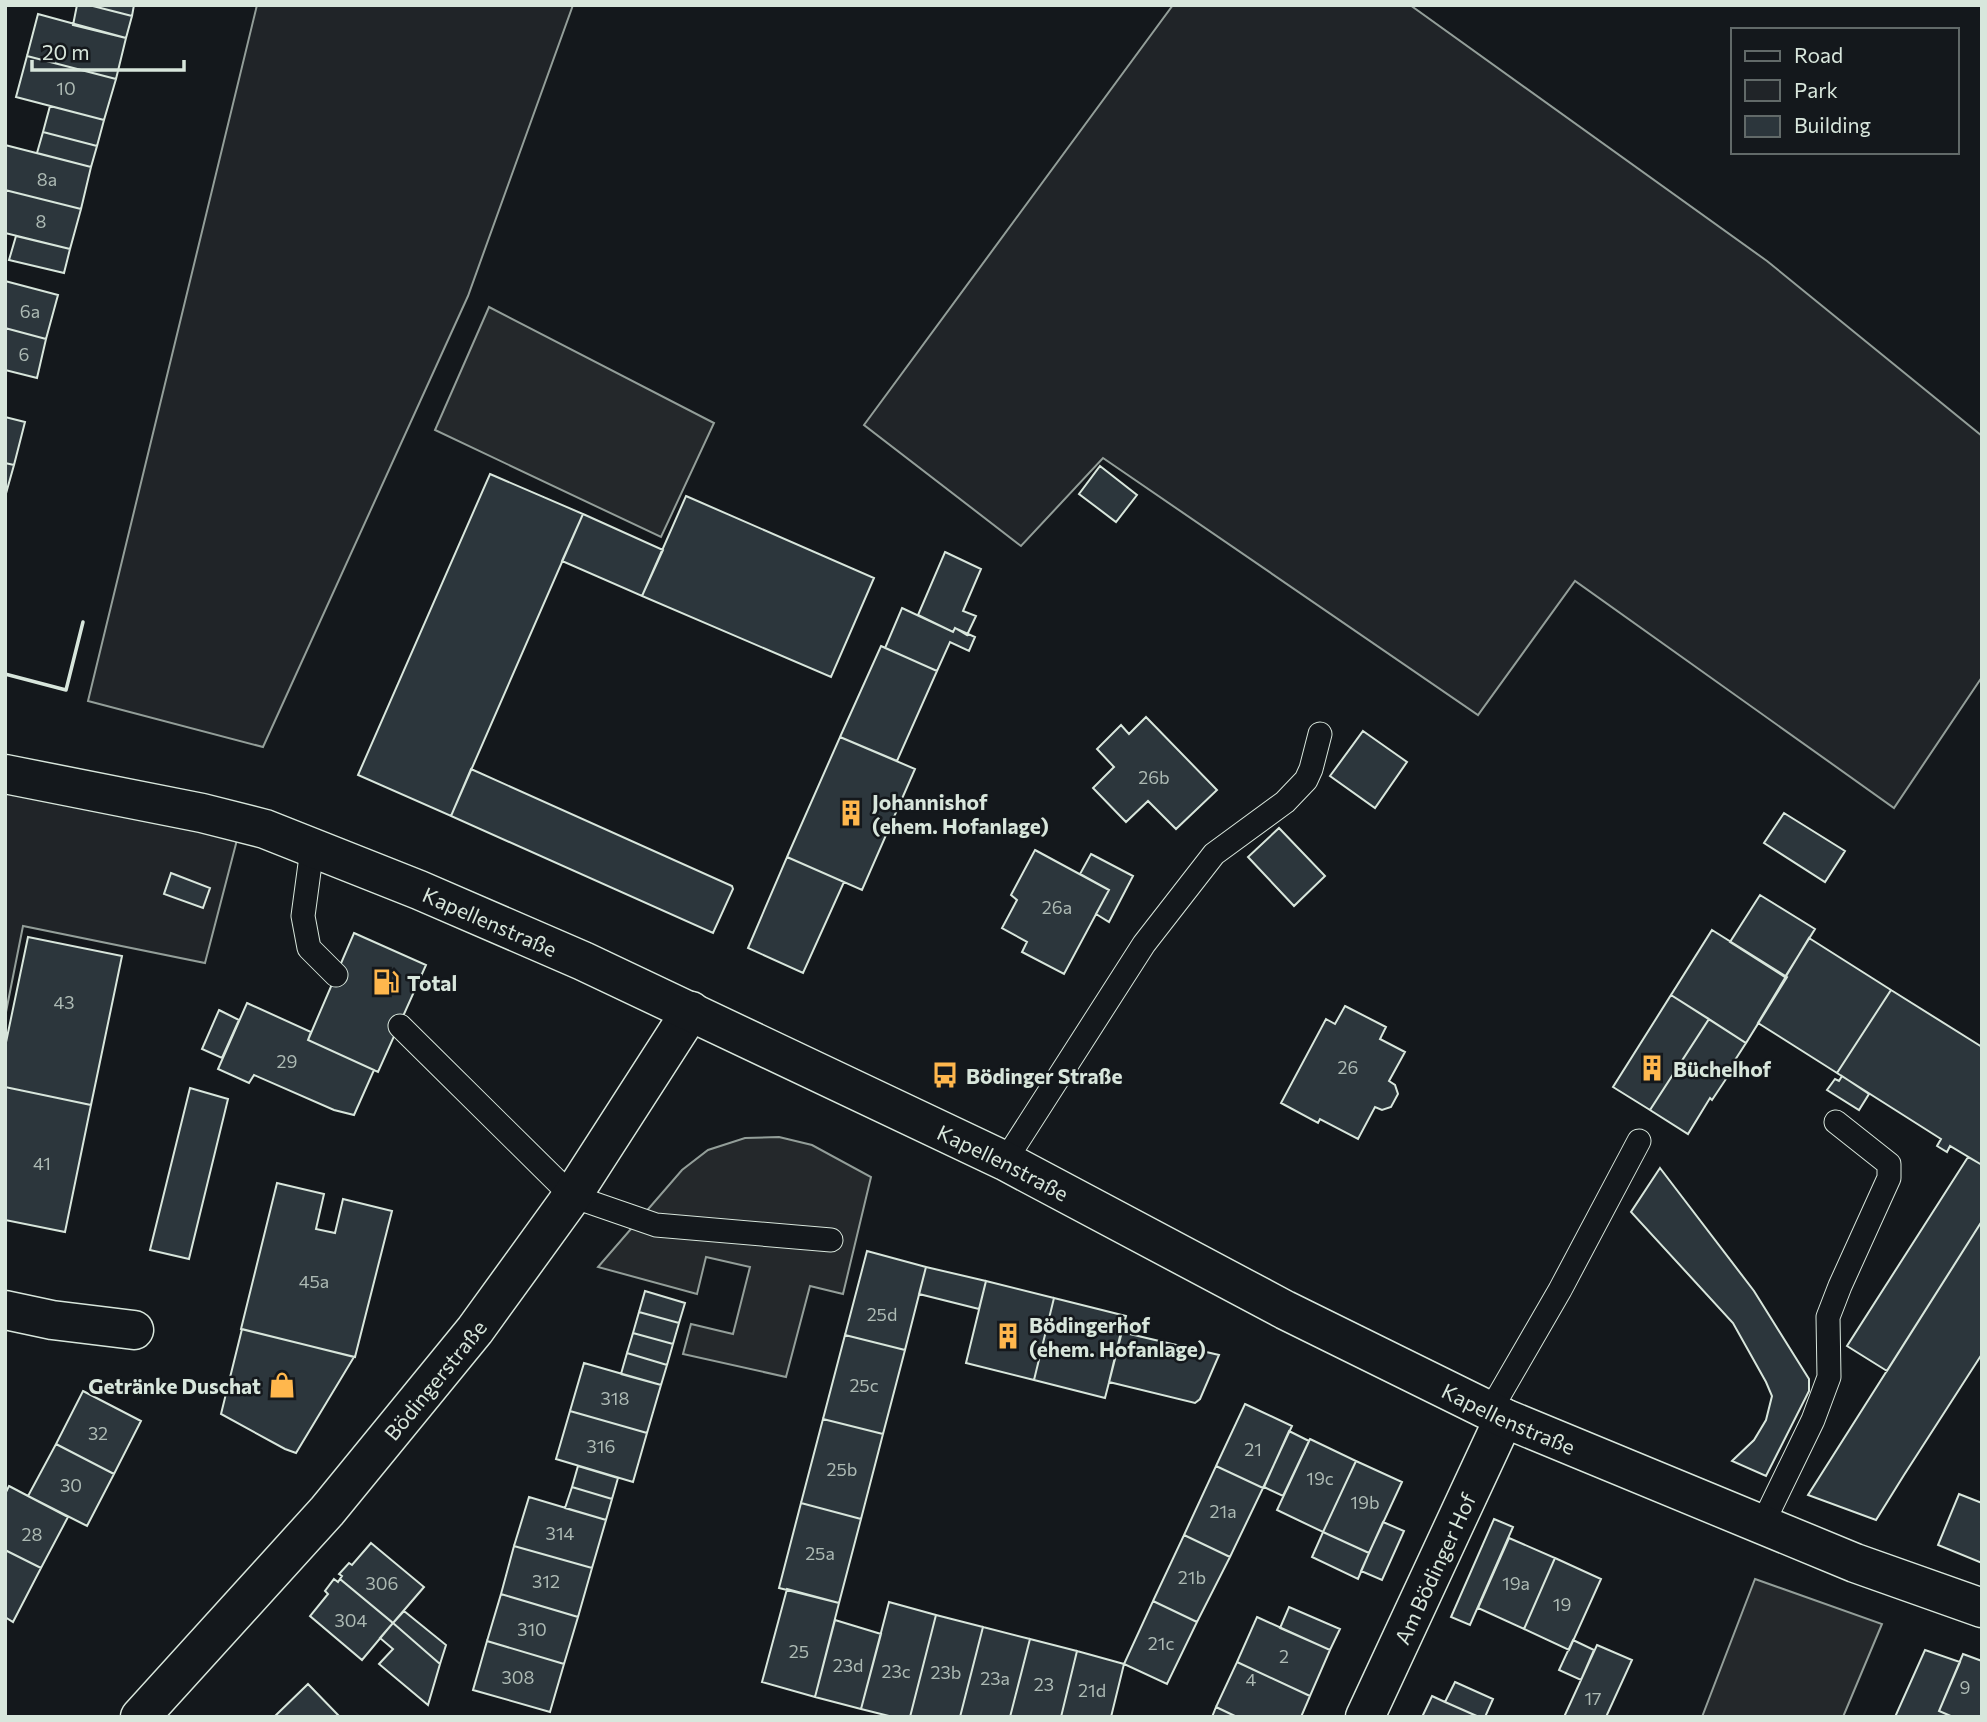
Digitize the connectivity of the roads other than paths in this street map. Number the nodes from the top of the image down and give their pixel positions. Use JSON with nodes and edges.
{"nodes":[{"id":1,"x":1320,"y":734,"type":"dead end"},
{"id":2,"x":5,"y":774,"type":"edge"},
{"id":3,"x":312,"y":849,"type":"junction"},
{"id":4,"x":337,"y":975,"type":"dead end"},
{"id":5,"x":691,"y":1011,"type":"junction"},
{"id":6,"x":400,"y":1027,"type":"dead end"},
{"id":7,"x":1836,"y":1122,"type":"dead end"},
{"id":8,"x":1639,"y":1142,"type":"dead end"},
{"id":9,"x":1005,"y":1161,"type":"junction"},
{"id":10,"x":572,"y":1196,"type":"junction"},
{"id":11,"x":831,"y":1240,"type":"dead end"},
{"id":12,"x":5,"y":1310,"type":"edge"},
{"id":13,"x":134,"y":1330,"type":"dead end"},
{"id":14,"x":1497,"y":1415,"type":"junction"},
{"id":15,"x":1762,"y":1525,"type":"junction"},
{"id":16,"x":1982,"y":1608,"type":"edge"},
{"id":17,"x":140,"y":1717,"type":"edge"},
{"id":18,"x":1365,"y":1717,"type":"edge"}],
"edges":[{"from":1,"to":9,"type":"lane"},
{"from":2,"to":3,"type":"main road","name":"Kapellenstraße"},
{"from":3,"to":4,"type":"lane"},
{"from":3,"to":5,"type":"main road","name":"Kapellenstraße"},
{"from":5,"to":9,"type":"main road","name":"Kapellenstraße"},
{"from":5,"to":10,"type":"main road","name":"Bödingerstraße"},
{"from":6,"to":10,"type":"lane"},
{"from":7,"to":15,"type":"lane"},
{"from":8,"to":14,"type":"lane"},
{"from":9,"to":14,"type":"main road","name":"Kapellenstraße"},
{"from":10,"to":11,"type":"lane"},
{"from":10,"to":17,"type":"main road","name":"Bödingerstraße"},
{"from":12,"to":13,"type":"main road"},
{"from":14,"to":15,"type":"main road","name":"Kapellenstraße"},
{"from":14,"to":18,"type":"main road","name":"Am Bödinger Hof"},
{"from":15,"to":16,"type":"main road","name":"Kapellenstraße"}]}
